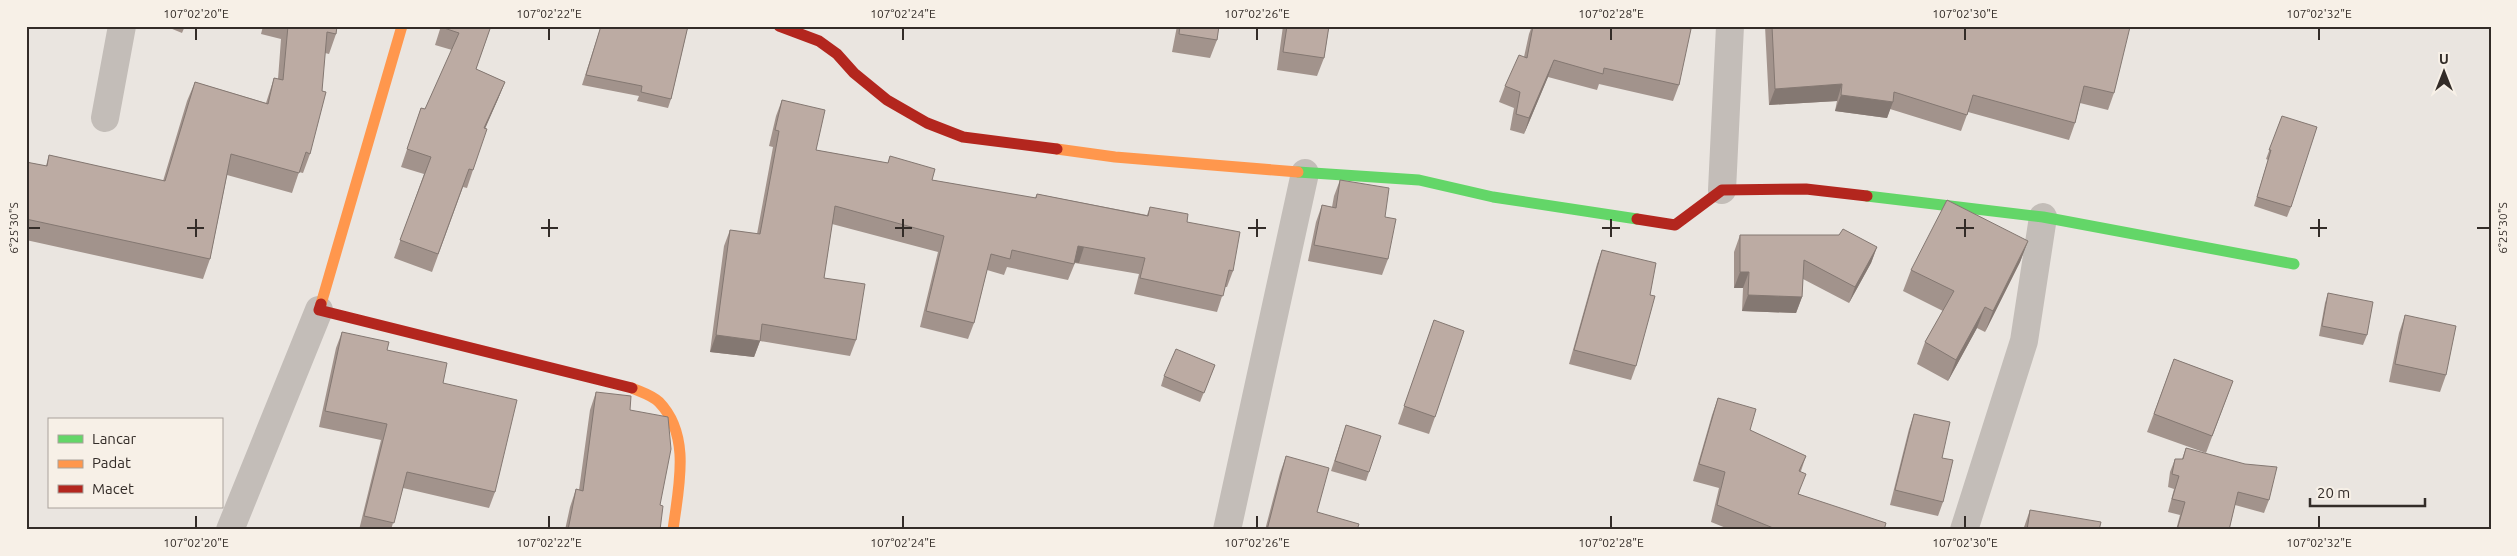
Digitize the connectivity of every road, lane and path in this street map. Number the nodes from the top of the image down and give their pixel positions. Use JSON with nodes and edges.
{"nodes":[{"id":1,"x":122,"y":26,"type":"edge"},
{"id":2,"x":402,"y":26,"type":"edge"},
{"id":3,"x":779,"y":26,"type":"edge"},
{"id":4,"x":1730,"y":26,"type":"edge"},
{"id":5,"x":105,"y":118,"type":"dead end"},
{"id":6,"x":1304,"y":173,"type":"junction"},
{"id":7,"x":1722,"y":190,"type":"junction"},
{"id":8,"x":2043,"y":217,"type":"junction"},
{"id":9,"x":2294,"y":264,"type":"dead end"},
{"id":10,"x":319,"y":310,"type":"junction"},
{"id":11,"x":230,"y":530,"type":"edge"},
{"id":12,"x":673,"y":530,"type":"edge"},
{"id":13,"x":1227,"y":530,"type":"edge"},
{"id":14,"x":1964,"y":530,"type":"edge"}],
"edges":[{"from":1,"to":5,"type":"street"},
{"from":2,"to":10,"type":"street"},
{"from":3,"to":6,"type":"street"},
{"from":4,"to":7,"type":"street"},
{"from":6,"to":7,"type":"street"},
{"from":6,"to":13,"type":"street"},
{"from":7,"to":8,"type":"street"},
{"from":8,"to":9,"type":"street"},
{"from":8,"to":14,"type":"street"},
{"from":10,"to":11,"type":"street"},
{"from":10,"to":12,"type":"street"}]}
